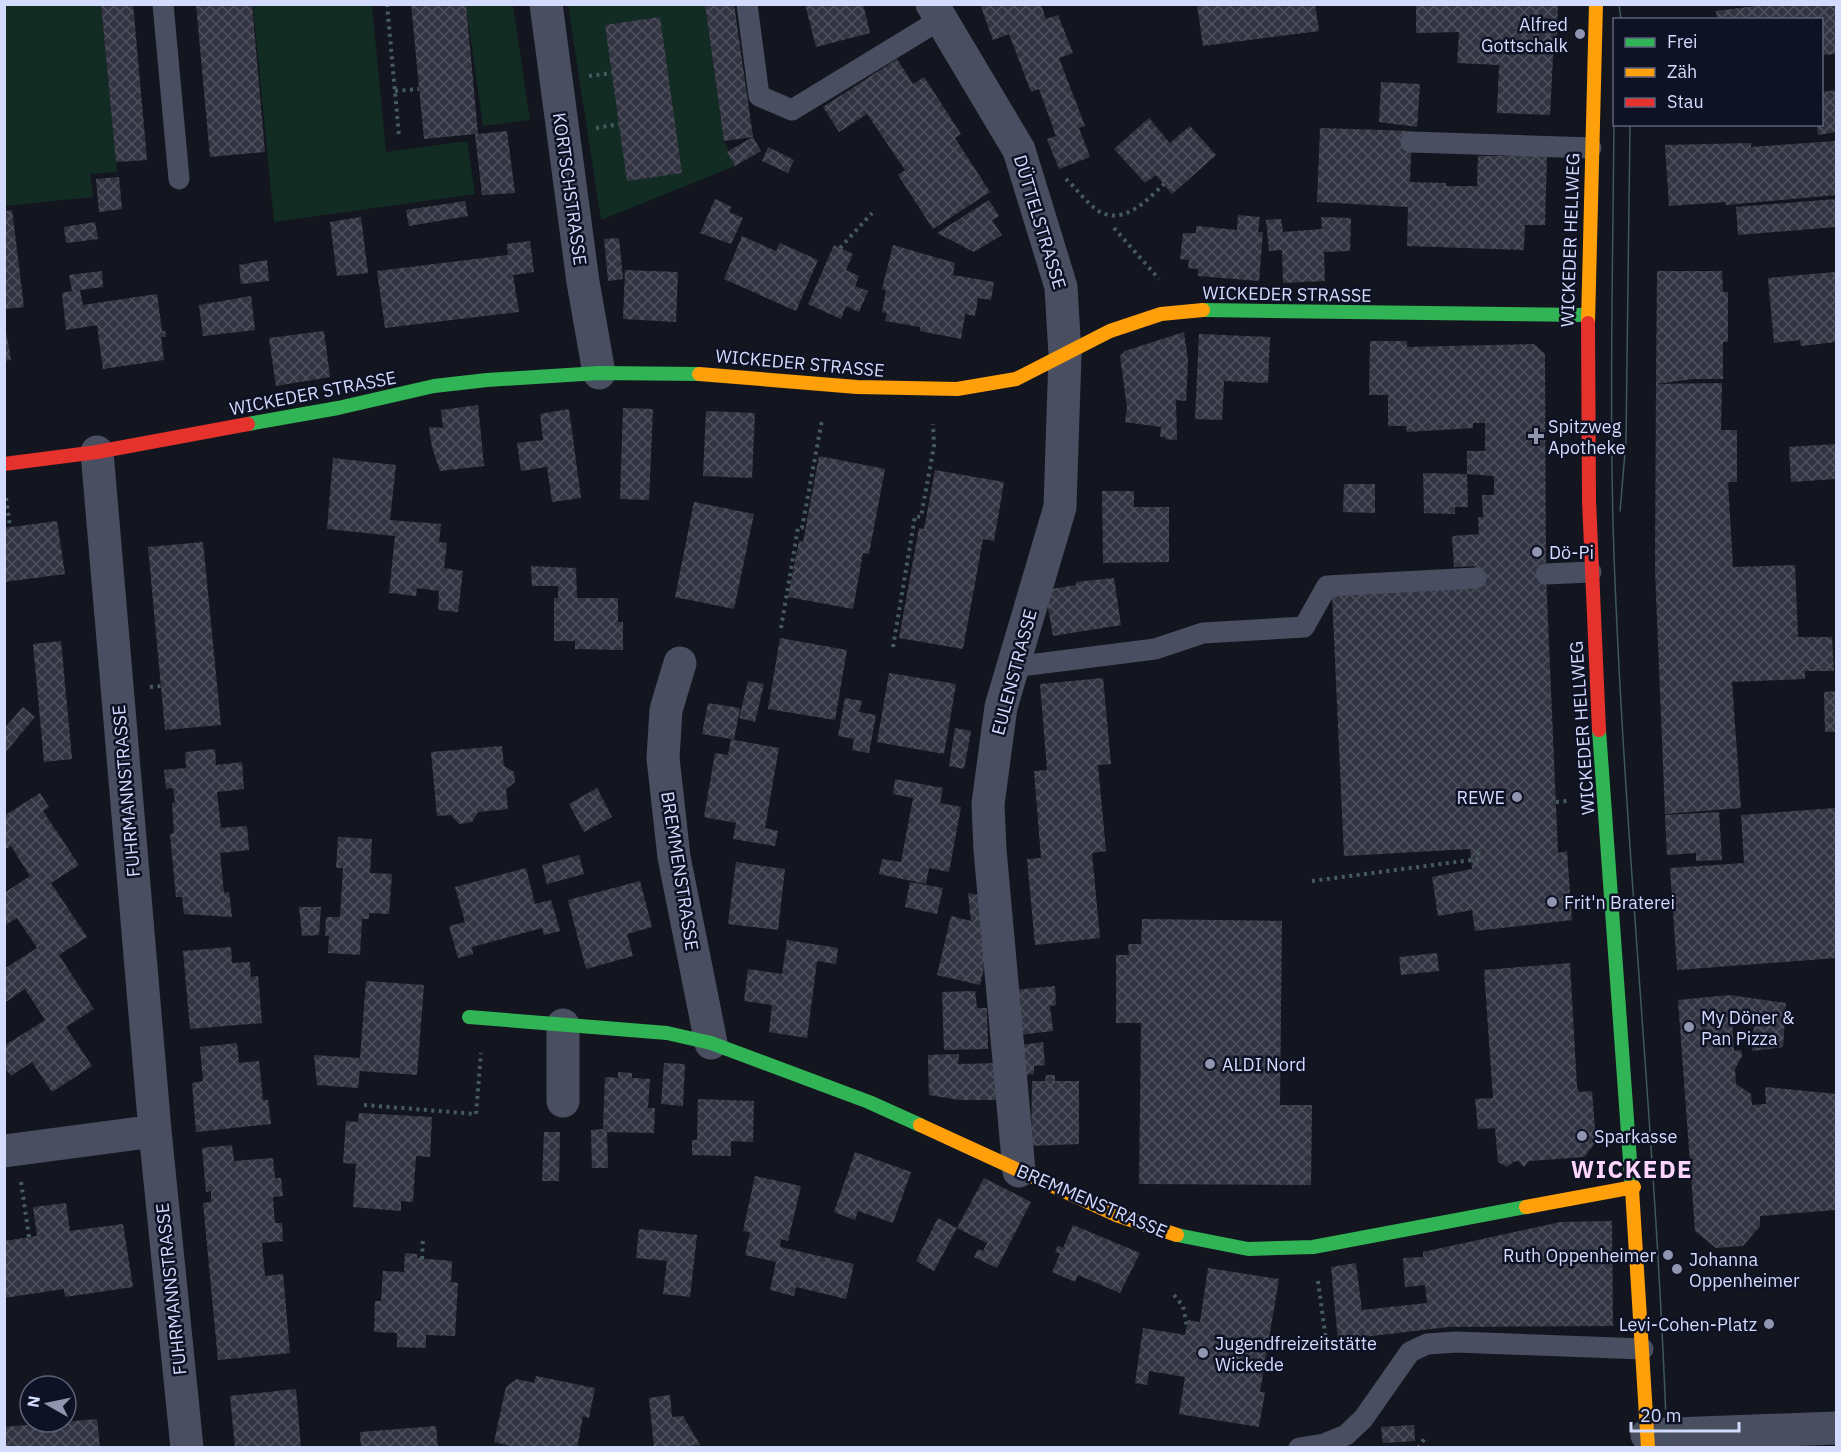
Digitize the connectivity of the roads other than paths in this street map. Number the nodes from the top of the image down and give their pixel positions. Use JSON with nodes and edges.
{"nodes":[{"id":1,"x":163,"y":4,"type":"edge"},
{"id":2,"x":546,"y":4,"type":"edge"},
{"id":3,"x":747,"y":4,"type":"edge"},
{"id":4,"x":1596,"y":4,"type":"edge"},
{"id":5,"x":937,"y":12,"type":"edge"},
{"id":6,"x":1411,"y":142,"type":"dead end"},
{"id":7,"x":1591,"y":148,"type":"junction"},
{"id":8,"x":179,"y":179,"type":"dead end"},
{"id":9,"x":1586,"y":315,"type":"junction"},
{"id":10,"x":1065,"y":355,"type":"junction"},
{"id":11,"x":599,"y":373,"type":"junction"},
{"id":12,"x":97,"y":452,"type":"junction"},
{"id":13,"x":4,"y":464,"type":"edge"},
{"id":14,"x":1591,"y":572,"type":"junction"},
{"id":15,"x":1546,"y":574,"type":"dead end"},
{"id":16,"x":1476,"y":578,"type":"dead end"},
{"id":17,"x":680,"y":663,"type":"dead end"},
{"id":18,"x":1013,"y":668,"type":"junction"},
{"id":19,"x":469,"y":1017,"type":"dead end"},
{"id":20,"x":563,"y":1025,"type":"junction"},
{"id":21,"x":711,"y":1044,"type":"junction"},
{"id":22,"x":563,"y":1101,"type":"dead end"},
{"id":23,"x":155,"y":1131,"type":"junction"},
{"id":24,"x":12,"y":1164,"type":"edge"},
{"id":25,"x":1018,"y":1171,"type":"junction"},
{"id":26,"x":1634,"y":1187,"type":"junction"},
{"id":27,"x":1642,"y":1349,"type":"junction"},
{"id":28,"x":1836,"y":1428,"type":"edge"},
{"id":29,"x":1647,"y":1441,"type":"edge"},
{"id":30,"x":187,"y":1448,"type":"edge"},
{"id":31,"x":1299,"y":1448,"type":"edge"}],
"edges":[{"from":1,"to":8,"type":"lane"},
{"from":2,"to":11,"type":"street","name":"KORTSCHSTRASSE"},
{"from":3,"to":5,"type":"lane"},
{"from":4,"to":7,"type":"street","name":"WICKEDER HELLWEG"},
{"from":5,"to":10,"type":"street","name":"DÜTTELSTRASSE"},
{"from":6,"to":7,"type":"lane"},
{"from":7,"to":9,"type":"street","name":"WICKEDER HELLWEG"},
{"from":9,"to":10,"type":"street","name":"WICKEDER STRASSE"},
{"from":9,"to":14,"type":"street","name":"WICKEDER HELLWEG"},
{"from":10,"to":11,"type":"street","name":"WICKEDER STRASSE"},
{"from":10,"to":18,"type":"street","name":"EULENSTRASSE"},
{"from":11,"to":12,"type":"street","name":"WICKEDER STRASSE"},
{"from":12,"to":13,"type":"street","name":"WICKEDER STRASSE"},
{"from":12,"to":23,"type":"street","name":"FUHRMANNSTRASSE"},
{"from":14,"to":15,"type":"lane"},
{"from":14,"to":26,"type":"street","name":"WICKEDER HELLWEG"},
{"from":16,"to":18,"type":"lane"},
{"from":17,"to":21,"type":"street","name":"BREMMENSTRASSE"},
{"from":18,"to":25,"type":"street","name":"EULENSTRASSE"},
{"from":19,"to":20,"type":"street","name":"BREMMENSTRASSE"},
{"from":20,"to":21,"type":"street","name":"BREMMENSTRASSE"},
{"from":20,"to":22,"type":"street"},
{"from":21,"to":25,"type":"street","name":"BREMMENSTRASSE"},
{"from":23,"to":24,"type":"street"},
{"from":23,"to":30,"type":"street","name":"FUHRMANNSTRASSE"},
{"from":25,"to":26,"type":"street","name":"BREMMENSTRASSE"},
{"from":26,"to":27,"type":"street","name":"WICKEDER HELLWEG"},
{"from":27,"to":29,"type":"street","name":"WICKEDER HELLWEG"},
{"from":27,"to":31,"type":"lane"},
{"from":28,"to":29,"type":"street"}]}
